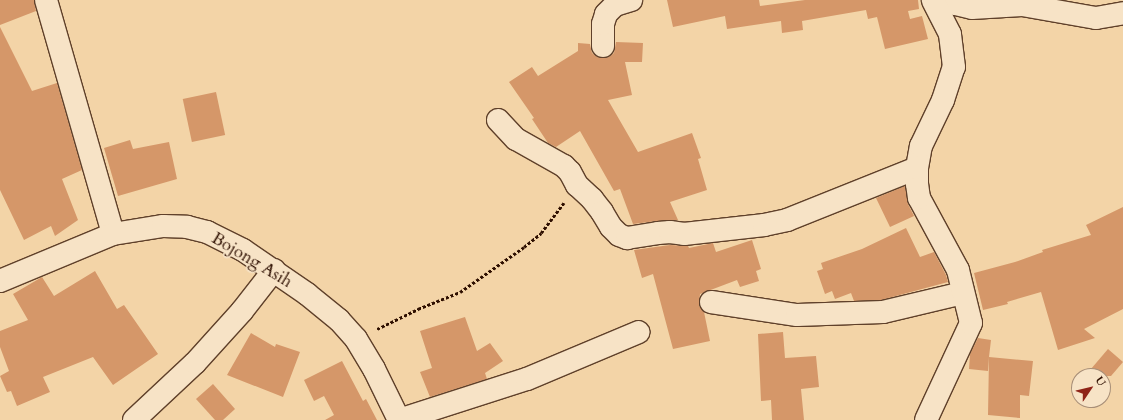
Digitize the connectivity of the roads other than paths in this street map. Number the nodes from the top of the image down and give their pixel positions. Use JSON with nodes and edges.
{"nodes":[{"id":1,"x":46,"y":0,"type":"edge"},
{"id":2,"x":631,"y":0,"type":"edge"},
{"id":3,"x":933,"y":0,"type":"edge"},
{"id":4,"x":948,"y":0,"type":"edge"},
{"id":5,"x":1123,"y":13,"type":"edge"},
{"id":6,"x":603,"y":46,"type":"dead end"},
{"id":7,"x":498,"y":120,"type":"dead end"},
{"id":8,"x":917,"y":168,"type":"junction"},
{"id":9,"x":113,"y":234,"type":"junction"},
{"id":10,"x":274,"y":270,"type":"junction"},
{"id":11,"x":0,"y":281,"type":"edge"},
{"id":12,"x":963,"y":293,"type":"junction"},
{"id":13,"x":711,"y":302,"type":"dead end"},
{"id":14,"x":639,"y":332,"type":"dead end"},
{"id":15,"x":134,"y":420,"type":"edge"},
{"id":16,"x":400,"y":420,"type":"edge"},
{"id":17,"x":926,"y":420,"type":"edge"}],
"edges":[{"from":1,"to":9,"type":"street"},
{"from":2,"to":6,"type":"street"},
{"from":3,"to":8,"type":"street"},
{"from":4,"to":5,"type":"street"},
{"from":7,"to":8,"type":"street"},
{"from":8,"to":12,"type":"street"},
{"from":9,"to":10,"type":"street","name":"Bojong Asih"},
{"from":9,"to":11,"type":"street","name":"Bojong Asih"},
{"from":10,"to":15,"type":"street"},
{"from":10,"to":16,"type":"street","name":"Bojong Asih"},
{"from":12,"to":13,"type":"street"},
{"from":12,"to":17,"type":"street"},
{"from":14,"to":16,"type":"street"}]}
